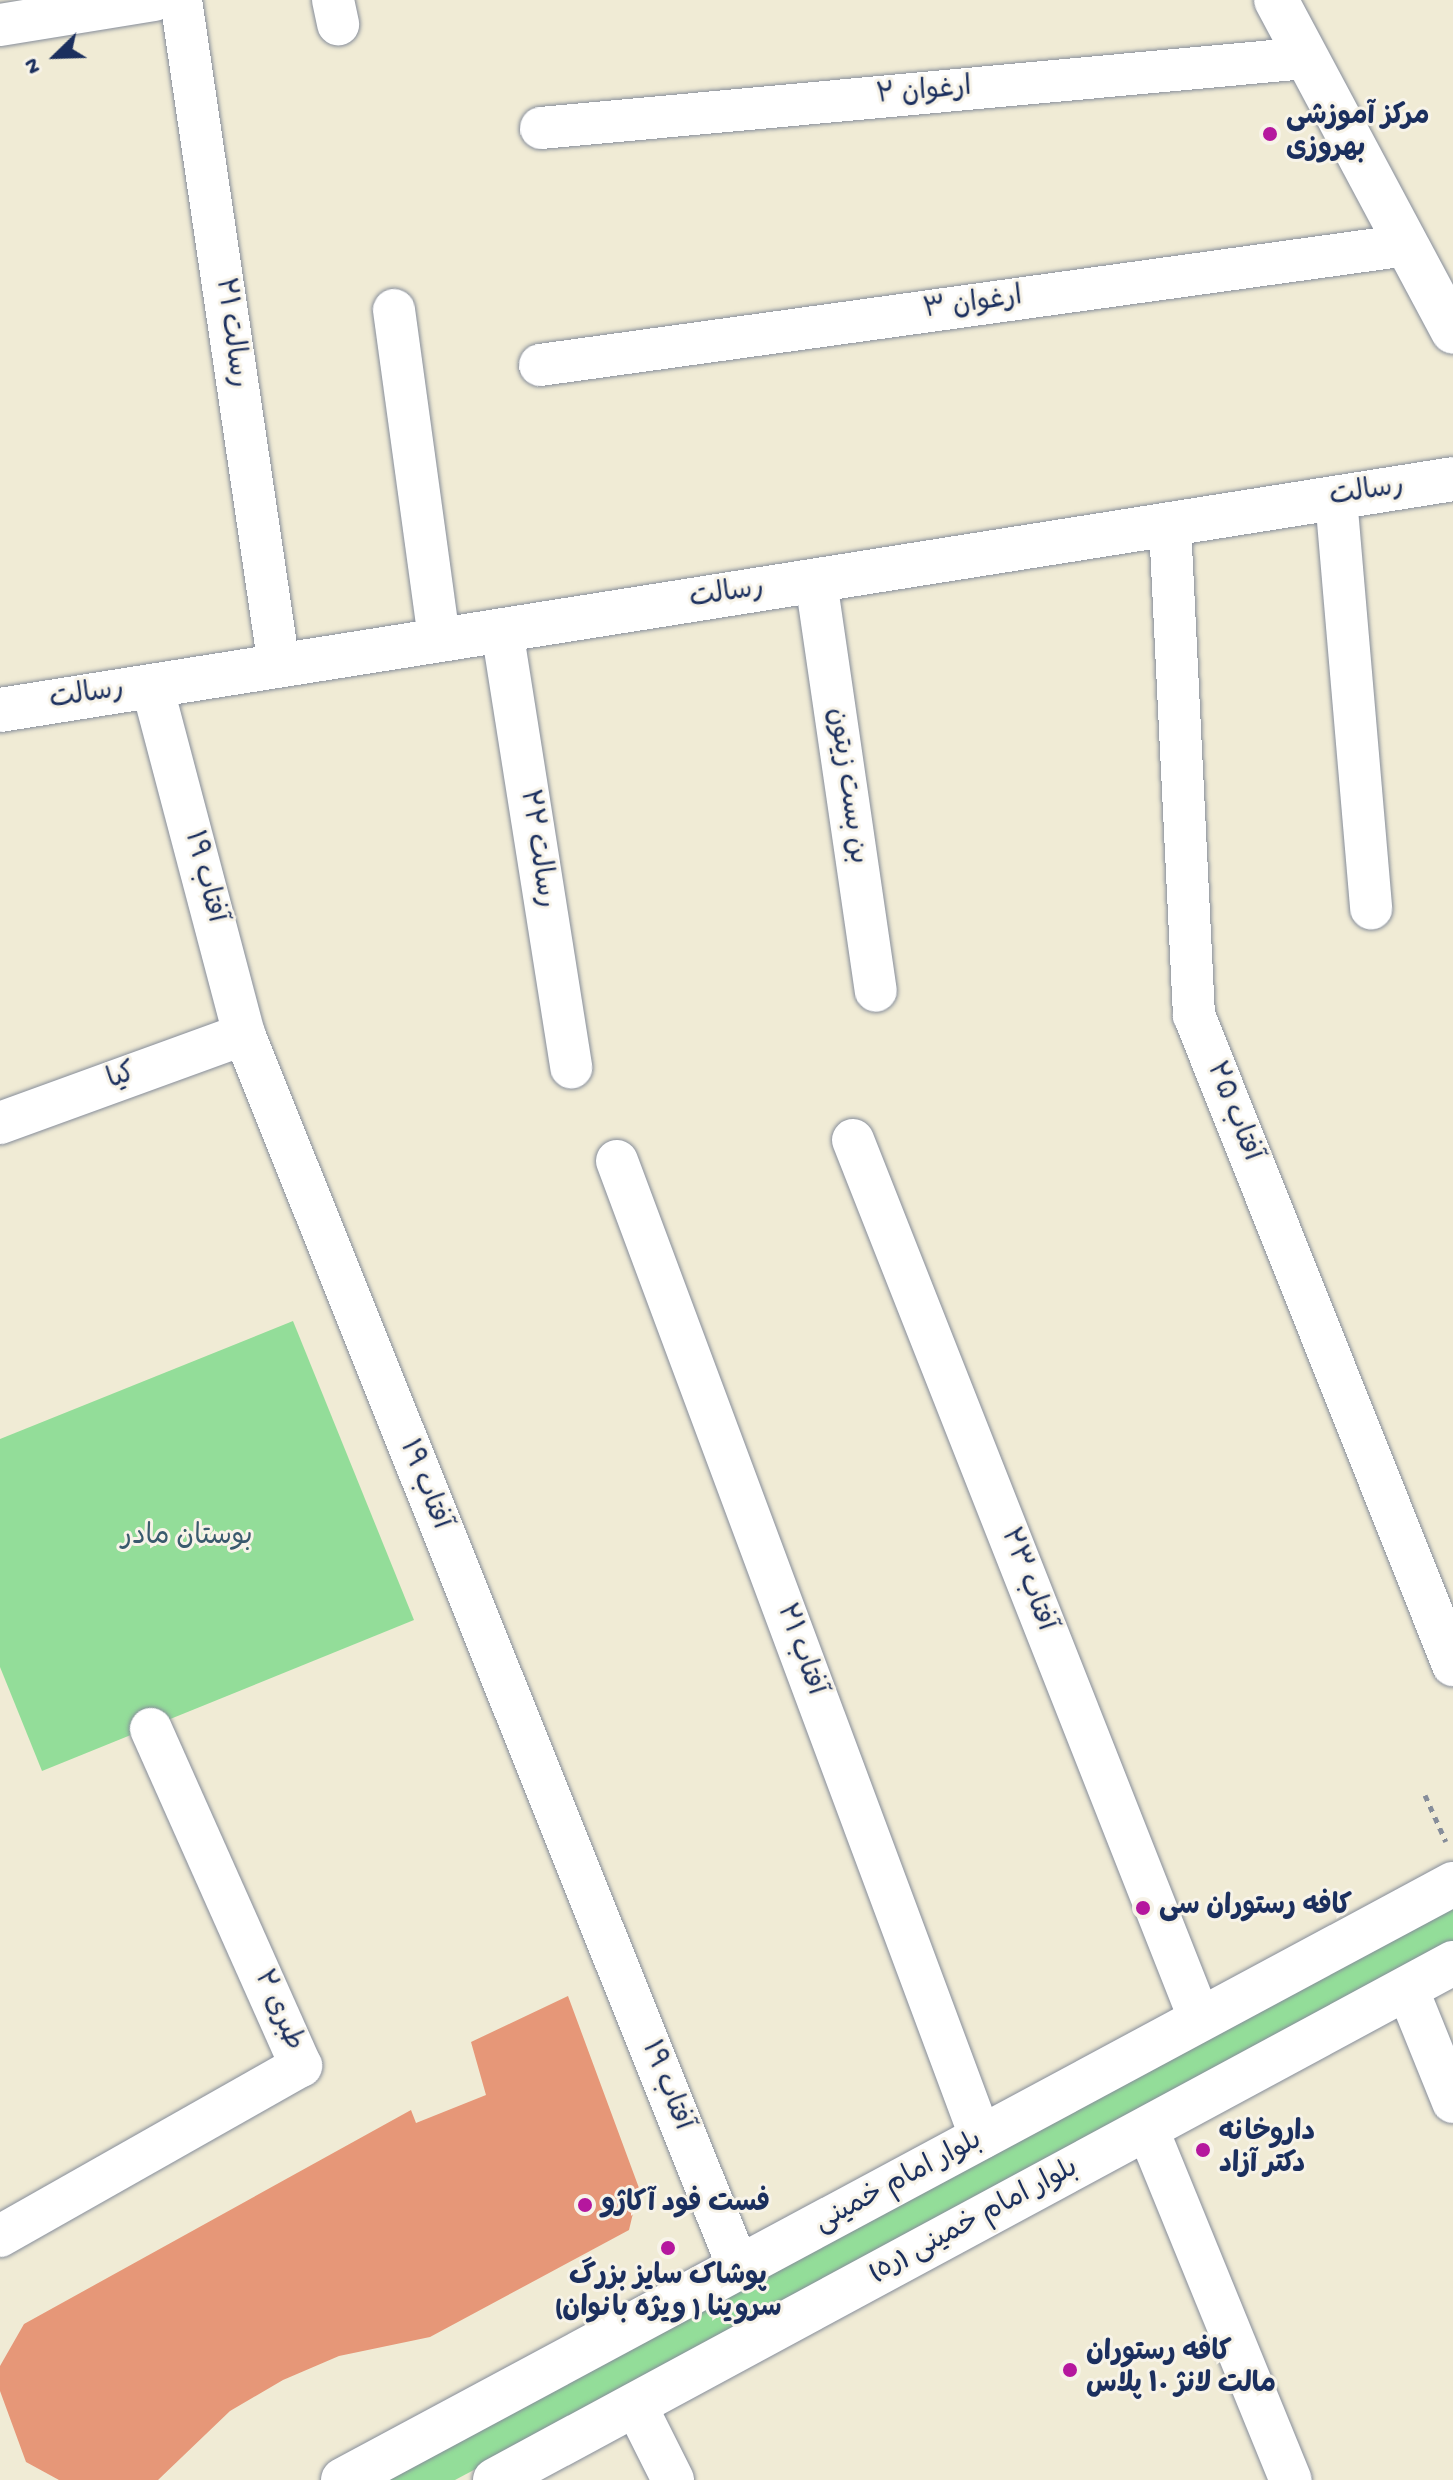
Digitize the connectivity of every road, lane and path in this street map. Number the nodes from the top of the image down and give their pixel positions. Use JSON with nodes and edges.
{"nodes":[{"id":1,"x":154,"y":0,"type":"edge"},
{"id":2,"x":181,"y":0,"type":"edge"},
{"id":3,"x":1276,"y":0,"type":"edge"},
{"id":4,"x":0,"y":25,"type":"edge"},
{"id":5,"x":1306,"y":58,"type":"junction"},
{"id":6,"x":541,"y":128,"type":"dead end"},
{"id":7,"x":1407,"y":245,"type":"junction"},
{"id":8,"x":394,"y":310,"type":"dead end"},
{"id":9,"x":1453,"y":332,"type":"edge"},
{"id":10,"x":540,"y":365,"type":"dead end"},
{"id":11,"x":1453,"y":479,"type":"edge"},
{"id":12,"x":1336,"y":498,"type":"junction"},
{"id":13,"x":1170,"y":525,"type":"junction"},
{"id":14,"x":816,"y":581,"type":"junction"},
{"id":15,"x":502,"y":630,"type":"junction"},
{"id":16,"x":439,"y":640,"type":"junction"},
{"id":17,"x":279,"y":666,"type":"junction"},
{"id":18,"x":152,"y":686,"type":"junction"},
{"id":19,"x":0,"y":710,"type":"edge"},
{"id":20,"x":1371,"y":909,"type":"dead end"},
{"id":21,"x":876,"y":991,"type":"dead end"},
{"id":22,"x":244,"y":1034,"type":"junction"},
{"id":23,"x":571,"y":1068,"type":"dead end"},
{"id":24,"x":0,"y":1123,"type":"edge"},
{"id":25,"x":853,"y":1140,"type":"dead end"},
{"id":26,"x":617,"y":1161,"type":"dead end"},
{"id":27,"x":1453,"y":1665,"type":"edge"},
{"id":28,"x":151,"y":1729,"type":"dead end"},
{"id":29,"x":1425,"y":1795,"type":"dead end"},
{"id":30,"x":1450,"y":1864,"type":"edge"},
{"id":31,"x":1453,"y":1963,"type":"edge"},
{"id":32,"x":1407,"y":1988,"type":"junction"},
{"id":33,"x":1200,"y":2020,"type":"junction"},
{"id":34,"x":1453,"y":2102,"type":"edge"},
{"id":35,"x":1147,"y":2128,"type":"junction"},
{"id":36,"x":981,"y":2138,"type":"junction"},
{"id":37,"x":0,"y":2236,"type":"edge"},
{"id":38,"x":739,"y":2269,"type":"junction"},
{"id":39,"x":635,"y":2404,"type":"junction"},
{"id":40,"x":343,"y":2480,"type":"edge"},
{"id":41,"x":495,"y":2480,"type":"edge"},
{"id":42,"x":673,"y":2480,"type":"edge"},
{"id":43,"x":1291,"y":2480,"type":"edge"}],
"edges":[{"from":1,"to":4,"type":"street"},
{"from":2,"to":17,"type":"street","name":"رسالت ۲۱"},
{"from":3,"to":5,"type":"main road"},
{"from":5,"to":6,"type":"street","name":"ارغوان ۲"},
{"from":5,"to":7,"type":"main road"},
{"from":7,"to":9,"type":"main road"},
{"from":7,"to":10,"type":"street","name":"ارغوان ۳"},
{"from":8,"to":16,"type":"street"},
{"from":11,"to":12,"type":"main road","name":"رسالت"},
{"from":12,"to":13,"type":"main road","name":"رسالت"},
{"from":12,"to":20,"type":"street"},
{"from":13,"to":14,"type":"main road","name":"رسالت"},
{"from":13,"to":27,"type":"street","name":"آفتاب ۲۵"},
{"from":14,"to":15,"type":"main road","name":"رسالت"},
{"from":14,"to":21,"type":"street","name":"بن بست زیتون"},
{"from":15,"to":16,"type":"main road","name":"رسالت"},
{"from":15,"to":23,"type":"street","name":"رسالت ۲۲"},
{"from":16,"to":17,"type":"main road","name":"رسالت"},
{"from":17,"to":18,"type":"main road","name":"رسالت"},
{"from":18,"to":19,"type":"main road","name":"رسالت"},
{"from":18,"to":22,"type":"street","name":"آفتاب ۱۹"},
{"from":22,"to":24,"type":"street","name":"کیا"},
{"from":22,"to":38,"type":"street","name":"آفتاب ۱۹"},
{"from":25,"to":33,"type":"street","name":"آفتاب ۲۳"},
{"from":26,"to":36,"type":"street","name":"آفتاب ۲۱"},
{"from":28,"to":37,"type":"street","name":"طبری ۲"},
{"from":29,"to":30,"type":"path"},
{"from":30,"to":33,"type":"main road","name":"بلوار امام خمینی"},
{"from":31,"to":32,"type":"main road","name":"بلوار امام خمینی (ره)"},
{"from":32,"to":34,"type":"street"},
{"from":32,"to":35,"type":"main road","name":"بلوار امام خمینی (ره)"},
{"from":33,"to":36,"type":"main road","name":"بلوار امام خمینی"},
{"from":35,"to":39,"type":"main road","name":"بلوار امام خمینی (ره)"},
{"from":35,"to":43,"type":"street"},
{"from":36,"to":38,"type":"main road","name":"بلوار امام خمینی"},
{"from":38,"to":40,"type":"main road","name":"بلوار امام خمینی"},
{"from":39,"to":41,"type":"main road","name":"بلوار امام خمینی (ره)"},
{"from":39,"to":42,"type":"street"}]}
